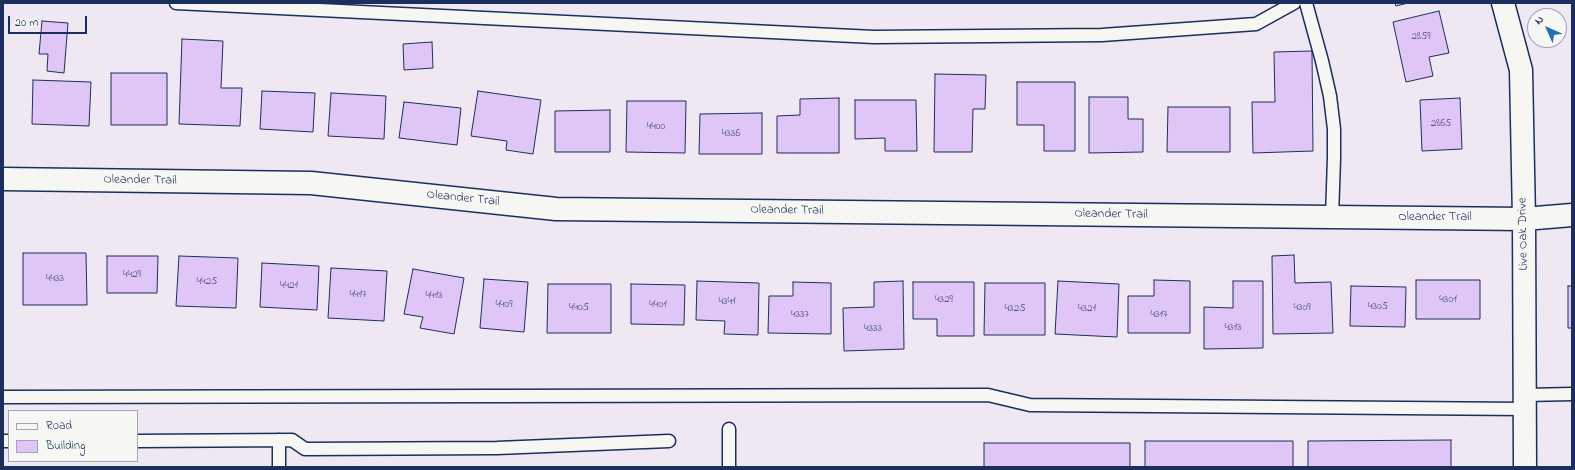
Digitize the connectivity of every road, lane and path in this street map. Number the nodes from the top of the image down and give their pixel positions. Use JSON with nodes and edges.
{"nodes":[{"id":1,"x":176,"y":3,"type":"edge"},
{"id":2,"x":1294,"y":3,"type":"edge"},
{"id":3,"x":1306,"y":3,"type":"edge"},
{"id":4,"x":1503,"y":3,"type":"edge"},
{"id":5,"x":3,"y":179,"type":"edge"},
{"id":6,"x":1572,"y":215,"type":"edge"},
{"id":7,"x":1332,"y":217,"type":"junction"},
{"id":8,"x":1524,"y":219,"type":"junction"},
{"id":9,"x":1572,"y":394,"type":"edge"},
{"id":10,"x":3,"y":397,"type":"edge"},
{"id":11,"x":1525,"y":402,"type":"junction"},
{"id":12,"x":729,"y":429,"type":"dead end"},
{"id":13,"x":279,"y":440,"type":"junction"},
{"id":14,"x":138,"y":441,"type":"edge"},
{"id":15,"x":669,"y":441,"type":"dead end"},
{"id":16,"x":278,"y":467,"type":"edge"},
{"id":17,"x":729,"y":467,"type":"edge"},
{"id":18,"x":1525,"y":467,"type":"edge"}],
"edges":[{"from":1,"to":2,"type":"lane"},
{"from":3,"to":7,"type":"lane"},
{"from":4,"to":8,"type":"street","name":"Live Oak Drive"},
{"from":5,"to":7,"type":"street","name":"Oleander Trail"},
{"from":6,"to":8,"type":"street","name":"Oleander Trail"},
{"from":7,"to":8,"type":"street","name":"Oleander Trail"},
{"from":8,"to":11,"type":"street","name":"Live Oak Drive"},
{"from":9,"to":11,"type":"lane"},
{"from":10,"to":11,"type":"lane"},
{"from":11,"to":18,"type":"street","name":"Live Oak Drive"},
{"from":12,"to":17,"type":"lane"},
{"from":13,"to":14,"type":"lane"},
{"from":13,"to":15,"type":"lane"},
{"from":13,"to":16,"type":"lane"}]}
